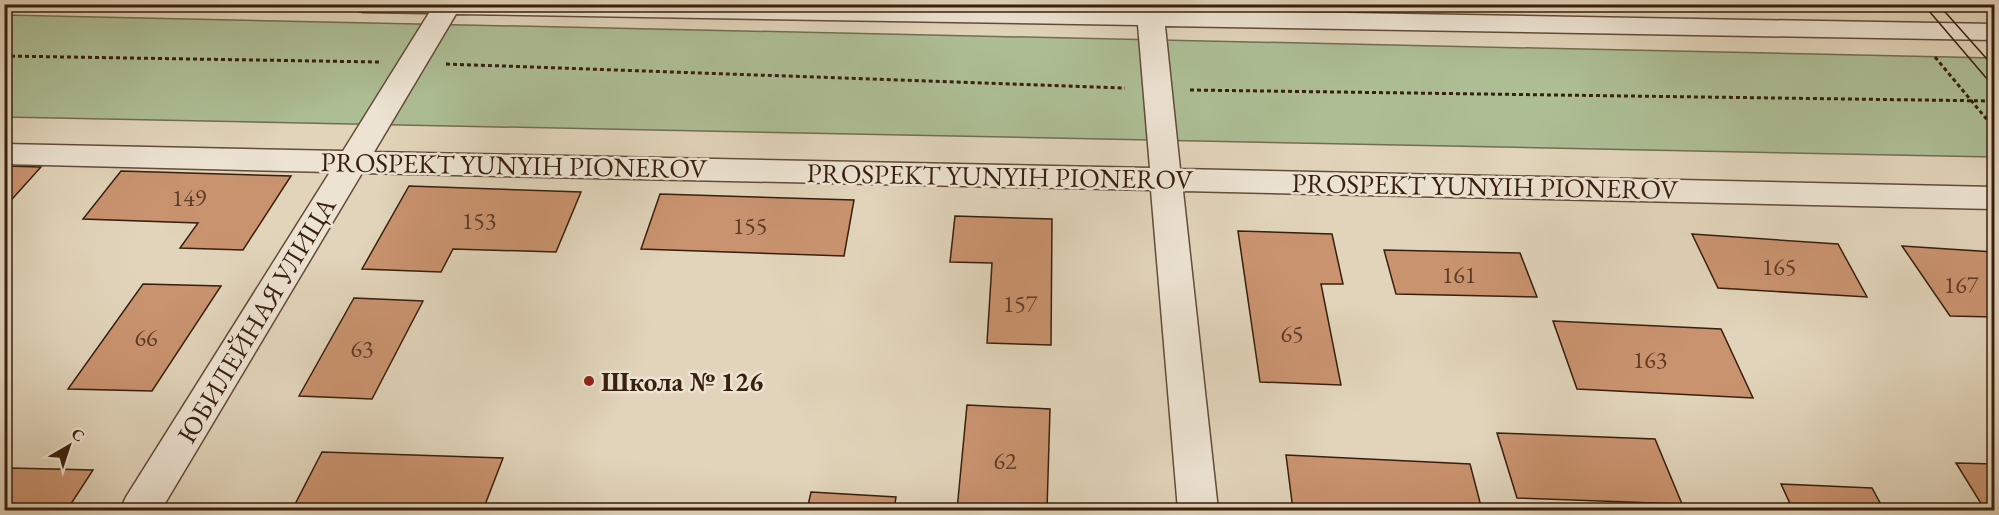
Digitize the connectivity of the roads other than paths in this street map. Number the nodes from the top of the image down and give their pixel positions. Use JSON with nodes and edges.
{"nodes":[{"id":1,"x":363,"y":4,"type":"edge"},
{"id":2,"x":447,"y":6,"type":"edge"},
{"id":3,"x":959,"y":10,"type":"edge"},
{"id":4,"x":1149,"y":11,"type":"edge"},
{"id":5,"x":1995,"y":32,"type":"edge"},
{"id":6,"x":4,"y":154,"type":"edge"},
{"id":7,"x":352,"y":162,"type":"junction"},
{"id":8,"x":1165,"y":179,"type":"junction"},
{"id":9,"x":1995,"y":198,"type":"edge"},
{"id":10,"x":140,"y":510,"type":"edge"},
{"id":11,"x":1197,"y":510,"type":"edge"}],
"edges":[{"from":1,"to":2,"type":"street"},
{"from":2,"to":3,"type":"street"},
{"from":2,"to":7,"type":"street","name":"ЮБИЛЕЙНАЯ УЛИЦА"},
{"from":3,"to":4,"type":"street"},
{"from":4,"to":5,"type":"street"},
{"from":4,"to":8,"type":"street"},
{"from":6,"to":7,"type":"street","name":"PROSPEKT YUNYIH PIONEROV"},
{"from":7,"to":8,"type":"street","name":"PROSPEKT YUNYIH PIONEROV"},
{"from":7,"to":10,"type":"street","name":"ЮБИЛЕЙНАЯ УЛИЦА"},
{"from":8,"to":9,"type":"street","name":"PROSPEKT YUNYIH PIONEROV"},
{"from":8,"to":11,"type":"street"}]}
